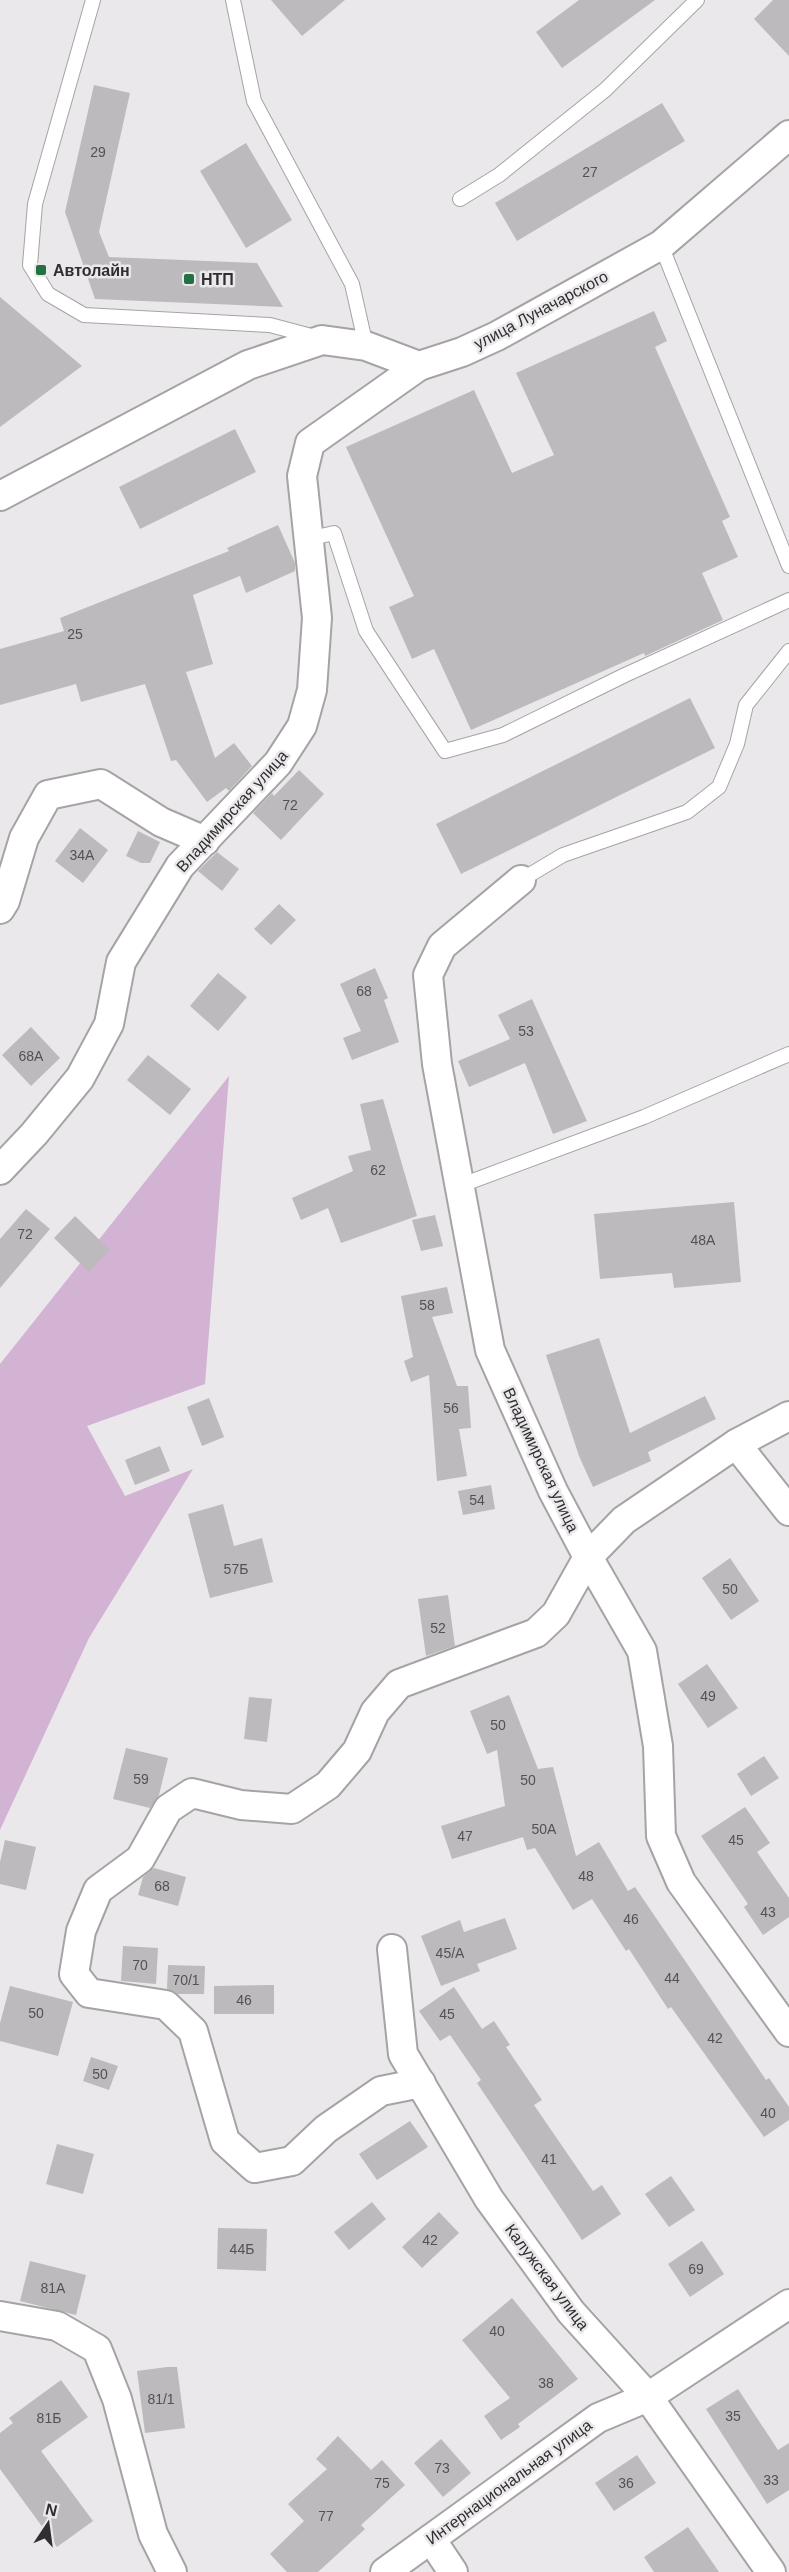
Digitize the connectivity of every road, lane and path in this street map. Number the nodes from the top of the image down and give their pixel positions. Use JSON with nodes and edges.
{"nodes":[{"id":1,"x":93,"y":0,"type":"edge"},
{"id":2,"x":233,"y":0,"type":"edge"},
{"id":3,"x":697,"y":0,"type":"edge"},
{"id":4,"x":789,"y":135,"type":"edge"},
{"id":5,"x":460,"y":199,"type":"dead end"},
{"id":6,"x":661,"y":245,"type":"junction"},
{"id":7,"x":322,"y":340,"type":"junction"},
{"id":8,"x":366,"y":346,"type":"junction"},
{"id":9,"x":419,"y":366,"type":"junction"},
{"id":10,"x":0,"y":496,"type":"edge"},
{"id":11,"x":308,"y":539,"type":"junction"},
{"id":12,"x":789,"y":567,"type":"edge"},
{"id":13,"x":789,"y":600,"type":"edge"},
{"id":14,"x":789,"y":651,"type":"edge"},
{"id":15,"x":206,"y":841,"type":"junction"},
{"id":16,"x":521,"y":880,"type":"joint"},
{"id":17,"x":0,"y":909,"type":"edge"},
{"id":18,"x":789,"y":1054,"type":"edge"},
{"id":19,"x":0,"y":1170,"type":"edge"},
{"id":20,"x":459,"y":1186,"type":"junction"},
{"id":21,"x":789,"y":1416,"type":"edge"},
{"id":22,"x":736,"y":1444,"type":"junction"},
{"id":23,"x":789,"y":1511,"type":"edge"},
{"id":24,"x":588,"y":1557,"type":"junction"},
{"id":25,"x":392,"y":1949,"type":"dead end"},
{"id":26,"x":789,"y":2032,"type":"edge"},
{"id":27,"x":421,"y":2083,"type":"junction"},
{"id":28,"x":789,"y":2304,"type":"edge"},
{"id":29,"x":0,"y":2316,"type":"edge"},
{"id":30,"x":648,"y":2397,"type":"junction"},
{"id":31,"x":431,"y":2539,"type":"junction"},
{"id":32,"x":172,"y":2572,"type":"edge"},
{"id":33,"x":385,"y":2572,"type":"edge"},
{"id":34,"x":453,"y":2572,"type":"edge"},
{"id":35,"x":771,"y":2572,"type":"edge"}],
"edges":[{"from":1,"to":7,"type":"lane"},
{"from":2,"to":8,"type":"lane"},
{"from":3,"to":5,"type":"lane"},
{"from":4,"to":6,"type":"street","name":"улица Луначарского"},
{"from":6,"to":9,"type":"street","name":"улица Луначарского"},
{"from":6,"to":12,"type":"lane"},
{"from":7,"to":8,"type":"street"},
{"from":7,"to":10,"type":"street"},
{"from":8,"to":9,"type":"street"},
{"from":9,"to":11,"type":"street","name":"улица Луначарского"},
{"from":11,"to":13,"type":"lane"},
{"from":11,"to":15,"type":"street","name":"Владимирская улица"},
{"from":14,"to":16,"type":"lane"},
{"from":15,"to":17,"type":"street"},
{"from":15,"to":19,"type":"street","name":"Владимирская улица"},
{"from":16,"to":20,"type":"street","name":"Владимирская улица"},
{"from":18,"to":20,"type":"lane"},
{"from":20,"to":24,"type":"street","name":"Владимирская улица"},
{"from":21,"to":22,"type":"street"},
{"from":22,"to":23,"type":"street"},
{"from":22,"to":24,"type":"street"},
{"from":24,"to":26,"type":"street","name":"Владимирская улица"},
{"from":24,"to":27,"type":"street"},
{"from":25,"to":27,"type":"street","name":"Калужская улица"},
{"from":27,"to":30,"type":"street","name":"Калужская улица"},
{"from":28,"to":30,"type":"street","name":"Интернациональная улица"},
{"from":29,"to":32,"type":"street"},
{"from":30,"to":31,"type":"street","name":"Интернациональная улица"},
{"from":30,"to":35,"type":"street","name":"Калужская улица"},
{"from":31,"to":33,"type":"street","name":"Интернациональная улица"},
{"from":31,"to":34,"type":"street"}]}
